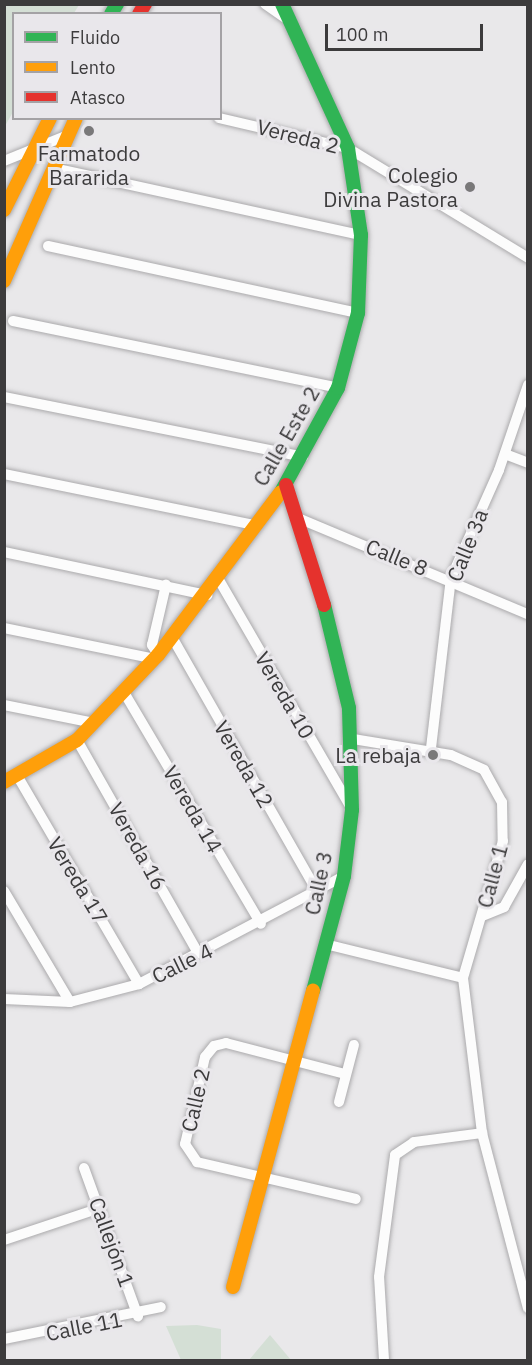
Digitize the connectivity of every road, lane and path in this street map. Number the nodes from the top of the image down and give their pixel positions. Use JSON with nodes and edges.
{"nodes":[{"id":1,"x":265,"y":4,"type":"edge"},
{"id":2,"x":283,"y":11,"type":"edge"},
{"id":3,"x":222,"y":119,"type":"edge"},
{"id":4,"x":49,"y":120,"type":"edge"},
{"id":5,"x":75,"y":120,"type":"edge"},
{"id":6,"x":68,"y":135,"type":"junction"},
{"id":7,"x":348,"y":148,"type":"junction"},
{"id":8,"x":34,"y":149,"type":"junction"},
{"id":9,"x":4,"y":161,"type":"edge"},
{"id":10,"x":53,"y":168,"type":"junction"},
{"id":11,"x":4,"y":210,"type":"edge"},
{"id":12,"x":361,"y":235,"type":"junction"},
{"id":13,"x":48,"y":246,"type":"dead end"},
{"id":14,"x":528,"y":258,"type":"edge"},
{"id":15,"x":4,"y":281,"type":"edge"},
{"id":16,"x":358,"y":313,"type":"junction"},
{"id":17,"x":13,"y":321,"type":"dead end"},
{"id":18,"x":338,"y":388,"type":"junction"},
{"id":19,"x":527,"y":389,"type":"edge"},
{"id":20,"x":4,"y":397,"type":"edge"},
{"id":21,"x":505,"y":454,"type":"junction"},
{"id":22,"x":303,"y":457,"type":"junction"},
{"id":23,"x":528,"y":463,"type":"edge"},
{"id":24,"x":4,"y":474,"type":"edge"},
{"id":25,"x":286,"y":485,"type":"junction"},
{"id":26,"x":298,"y":518,"type":"junction"},
{"id":27,"x":255,"y":525,"type":"junction"},
{"id":28,"x":4,"y":552,"type":"edge"},
{"id":29,"x":451,"y":578,"type":"junction"},
{"id":30,"x":219,"y":580,"type":"junction"},
{"id":31,"x":166,"y":585,"type":"junction"},
{"id":32,"x":208,"y":595,"type":"junction"},
{"id":33,"x":528,"y":614,"type":"edge"},
{"id":34,"x":4,"y":628,"type":"edge"},
{"id":35,"x":172,"y":637,"type":"junction"},
{"id":36,"x":157,"y":657,"type":"junction"},
{"id":37,"x":125,"y":694,"type":"junction"},
{"id":38,"x":4,"y":705,"type":"edge"},
{"id":39,"x":94,"y":723,"type":"junction"},
{"id":40,"x":352,"y":739,"type":"junction"},
{"id":41,"x":77,"y":740,"type":"junction"},
{"id":42,"x":431,"y":748,"type":"junction"},
{"id":43,"x":11,"y":779,"type":"edge"},
{"id":44,"x":352,"y":810,"type":"junction"},
{"id":45,"x":528,"y":864,"type":"edge"},
{"id":46,"x":344,"y":876,"type":"junction"},
{"id":47,"x":4,"y":891,"type":"edge"},
{"id":48,"x":317,"y":891,"type":"junction"},
{"id":49,"x":482,"y":916,"type":"junction"},
{"id":50,"x":261,"y":924,"type":"junction"},
{"id":51,"x":325,"y":944,"type":"junction"},
{"id":52,"x":198,"y":953,"type":"junction"},
{"id":53,"x":463,"y":978,"type":"junction"},
{"id":54,"x":139,"y":984,"type":"junction"},
{"id":55,"x":4,"y":999,"type":"edge"},
{"id":56,"x":70,"y":1002,"type":"junction"},
{"id":57,"x":354,"y":1045,"type":"dead end"},
{"id":58,"x":294,"y":1061,"type":"junction"},
{"id":59,"x":345,"y":1074,"type":"junction"},
{"id":60,"x":339,"y":1102,"type":"dead end"},
{"id":61,"x":482,"y":1133,"type":"junction"},
{"id":62,"x":84,"y":1168,"type":"dead end"},
{"id":63,"x":263,"y":1175,"type":"junction"},
{"id":64,"x":356,"y":1199,"type":"dead end"},
{"id":65,"x":100,"y":1208,"type":"junction"},
{"id":66,"x":4,"y":1240,"type":"edge"},
{"id":67,"x":233,"y":1287,"type":"dead end"},
{"id":68,"x":161,"y":1307,"type":"dead end"},
{"id":69,"x":528,"y":1308,"type":"edge"},
{"id":70,"x":138,"y":1316,"type":"junction"},
{"id":71,"x":4,"y":1339,"type":"edge"},
{"id":72,"x":384,"y":1360,"type":"edge"}],
"edges":[{"from":1,"to":2,"type":"street","name":"Calle Este 2"},
{"from":2,"to":7,"type":"street","name":"Calle Este 2"},
{"from":3,"to":7,"type":"street","name":"Vereda 2"},
{"from":4,"to":8,"type":"street"},
{"from":5,"to":6,"type":"street"},
{"from":6,"to":8,"type":"street"},
{"from":6,"to":10,"type":"street"},
{"from":7,"to":12,"type":"street","name":"Calle Este 2"},
{"from":7,"to":14,"type":"street","name":"Vereda 2"},
{"from":8,"to":9,"type":"street"},
{"from":8,"to":11,"type":"street"},
{"from":10,"to":12,"type":"street"},
{"from":10,"to":15,"type":"street"},
{"from":12,"to":16,"type":"street","name":"Calle Este 2"},
{"from":13,"to":16,"type":"street"},
{"from":16,"to":18,"type":"street","name":"Calle Este 2"},
{"from":17,"to":18,"type":"street"},
{"from":18,"to":22,"type":"street","name":"Calle Este 2"},
{"from":19,"to":21,"type":"street","name":"Calle 3a"},
{"from":20,"to":22,"type":"street"},
{"from":21,"to":23,"type":"street"},
{"from":21,"to":29,"type":"street","name":"Calle 3a"},
{"from":22,"to":25,"type":"street","name":"Calle Este 2"},
{"from":24,"to":27,"type":"street"},
{"from":25,"to":26,"type":"street","name":"Calle 3"},
{"from":25,"to":27,"type":"street","name":"Calle Este 2"},
{"from":26,"to":29,"type":"street","name":"Calle 8"},
{"from":26,"to":40,"type":"street","name":"Calle 3"},
{"from":27,"to":30,"type":"street","name":"Calle Este 2"},
{"from":28,"to":31,"type":"street"},
{"from":29,"to":33,"type":"street","name":"Calle 8"},
{"from":29,"to":42,"type":"street","name":"Calle 3a"},
{"from":30,"to":32,"type":"street","name":"Calle Este 2"},
{"from":30,"to":44,"type":"street","name":"Vereda 10"},
{"from":31,"to":32,"type":"street"},
{"from":31,"to":36,"type":"street"},
{"from":32,"to":35,"type":"street","name":"Calle Este 2"},
{"from":34,"to":36,"type":"street"},
{"from":35,"to":36,"type":"street","name":"Calle Este 2"},
{"from":35,"to":48,"type":"street","name":"Vereda 12"},
{"from":36,"to":37,"type":"street","name":"Calle Este 2"},
{"from":37,"to":39,"type":"street","name":"Calle Este 2"},
{"from":37,"to":50,"type":"street","name":"Vereda 14"},
{"from":38,"to":39,"type":"street"},
{"from":39,"to":41,"type":"street","name":"Calle Este 2"},
{"from":40,"to":42,"type":"street","name":"Calle 1"},
{"from":40,"to":44,"type":"street","name":"Calle 3"},
{"from":41,"to":43,"type":"street","name":"Calle Este 2"},
{"from":41,"to":52,"type":"street","name":"Vereda 16"},
{"from":42,"to":49,"type":"street","name":"Calle 1"},
{"from":43,"to":54,"type":"street","name":"Vereda 17"},
{"from":44,"to":46,"type":"street","name":"Calle 3"},
{"from":45,"to":49,"type":"street"},
{"from":46,"to":48,"type":"street","name":"Calle 4"},
{"from":46,"to":51,"type":"street","name":"Calle 3"},
{"from":47,"to":56,"type":"street"},
{"from":48,"to":50,"type":"street","name":"Calle 4"},
{"from":49,"to":53,"type":"street","name":"Calle 1"},
{"from":50,"to":52,"type":"street","name":"Calle 4"},
{"from":51,"to":53,"type":"street"},
{"from":51,"to":58,"type":"street","name":"Calle 3"},
{"from":52,"to":54,"type":"street","name":"Calle 4"},
{"from":53,"to":61,"type":"street","name":"Calle 1"},
{"from":54,"to":56,"type":"street","name":"Calle 4"},
{"from":55,"to":56,"type":"street","name":"Calle 4"},
{"from":57,"to":59,"type":"street"},
{"from":58,"to":59,"type":"street","name":"Calle 2"},
{"from":58,"to":63,"type":"street","name":"Calle 3"},
{"from":58,"to":63,"type":"street","name":"Calle 2"},
{"from":59,"to":60,"type":"street"},
{"from":61,"to":69,"type":"street","name":"Calle 1"},
{"from":61,"to":72,"type":"street"},
{"from":62,"to":65,"type":"street","name":"Callejón 1"},
{"from":63,"to":64,"type":"street","name":"Calle 2"},
{"from":63,"to":67,"type":"street","name":"Calle 3"},
{"from":65,"to":66,"type":"street"},
{"from":65,"to":70,"type":"street","name":"Callejón 1"},
{"from":68,"to":70,"type":"street","name":"Calle 11"},
{"from":70,"to":71,"type":"street","name":"Calle 11"}]}
